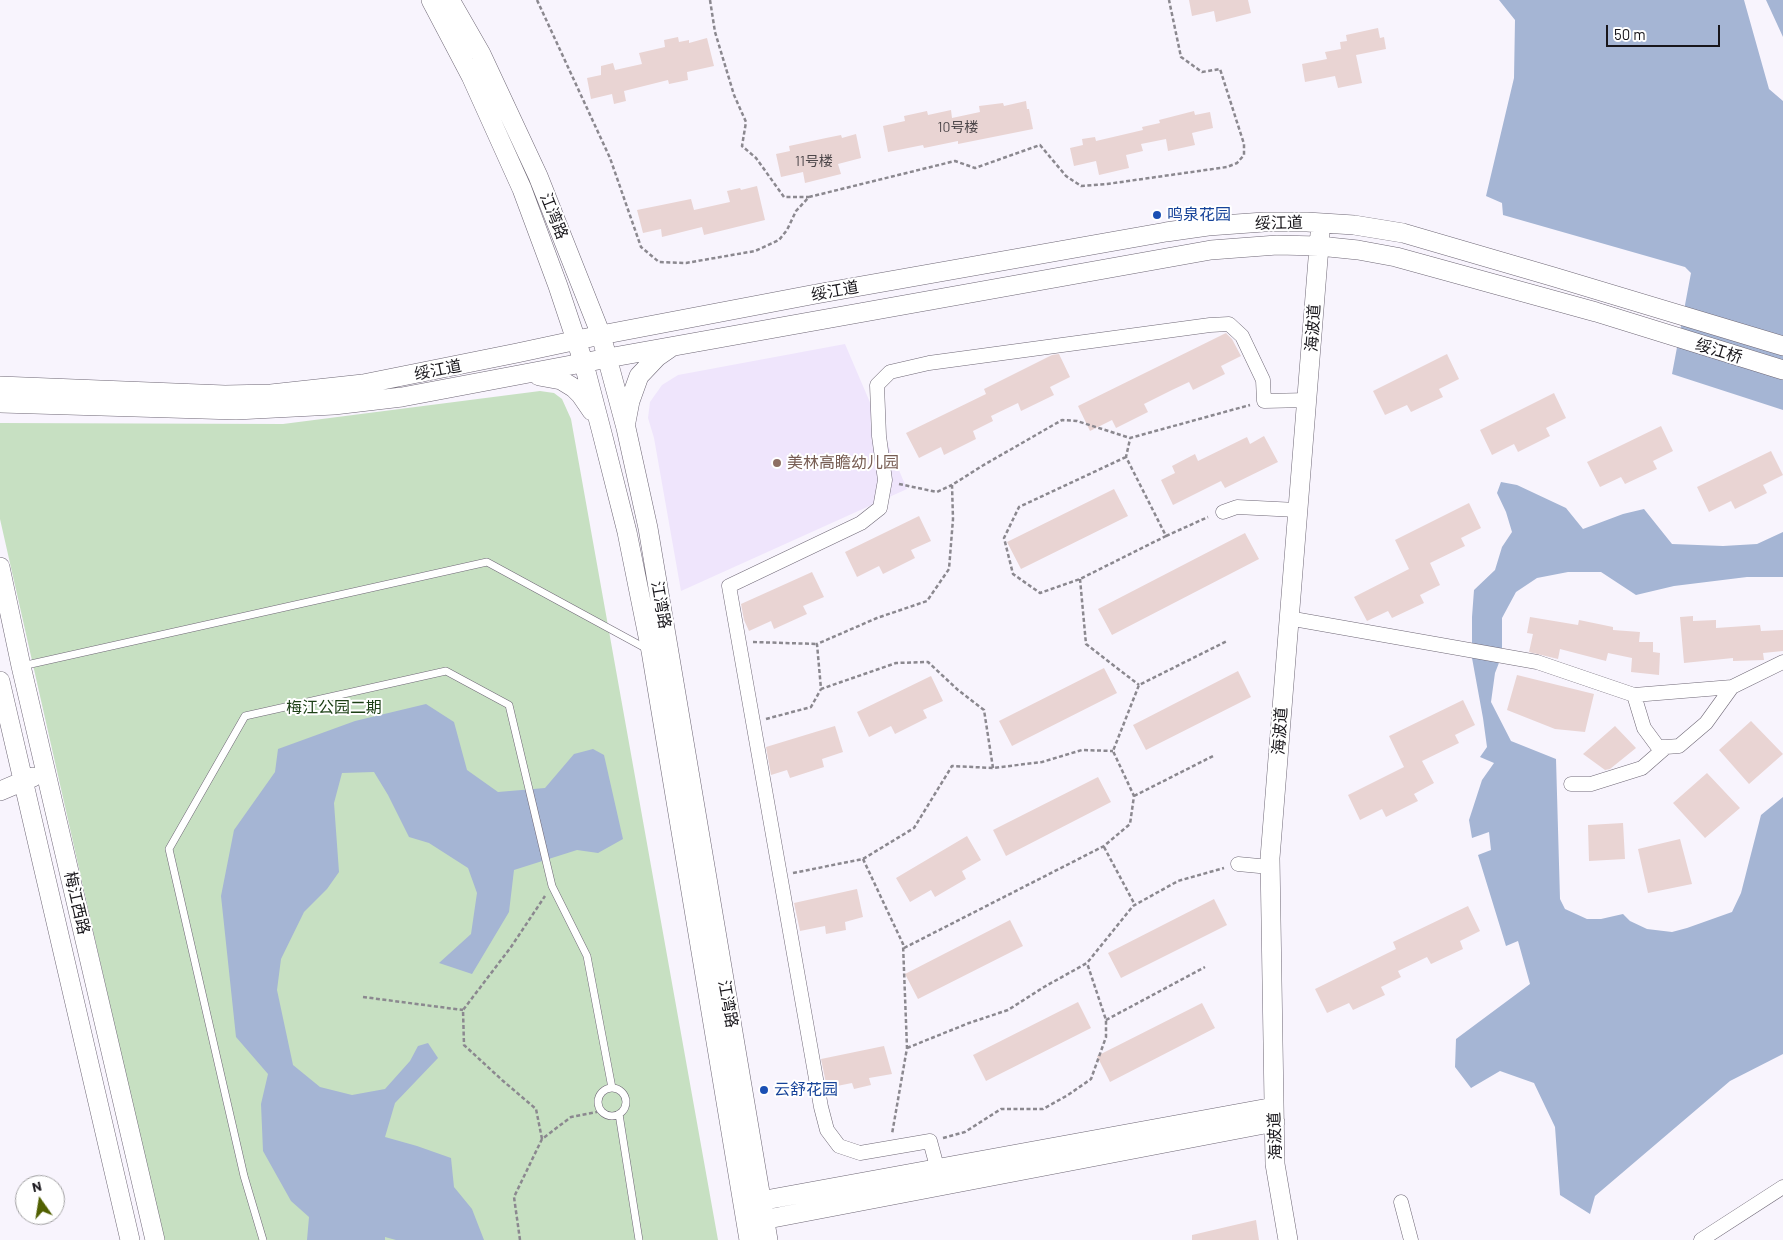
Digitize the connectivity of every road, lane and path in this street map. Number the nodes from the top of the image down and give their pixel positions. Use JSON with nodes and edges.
{"nodes":[{"id":1,"x":431,"y":0,"type":"edge"},
{"id":2,"x":450,"y":0,"type":"edge"},
{"id":3,"x":536,"y":0,"type":"edge"},
{"id":4,"x":710,"y":0,"type":"edge"},
{"id":5,"x":1169,"y":0,"type":"edge"},
{"id":6,"x":809,"y":197,"type":"junction"},
{"id":7,"x":1320,"y":223,"type":"junction"},
{"id":8,"x":1319,"y":246,"type":"junction"},
{"id":9,"x":1662,"y":309,"type":"joint"},
{"id":10,"x":666,"y":323,"type":"junction"},
{"id":11,"x":1656,"y":331,"type":"joint"},
{"id":12,"x":601,"y":335,"type":"junction"},
{"id":13,"x":577,"y":341,"type":"junction"},
{"id":14,"x":1783,"y":346,"type":"edge"},
{"id":15,"x":672,"y":347,"type":"junction"},
{"id":16,"x":517,"y":353,"type":"junction"},
{"id":17,"x":612,"y":362,"type":"junction"},
{"id":18,"x":582,"y":367,"type":"junction"},
{"id":19,"x":1783,"y":370,"type":"edge"},
{"id":20,"x":522,"y":375,"type":"junction"},
{"id":21,"x":0,"y":386,"type":"edge"},
{"id":22,"x":605,"y":391,"type":"junction"},
{"id":23,"x":1308,"y":400,"type":"junction"},
{"id":24,"x":1264,"y":401,"type":"junction"},
{"id":25,"x":0,"y":403,"type":"edge"},
{"id":26,"x":626,"y":428,"type":"junction"},
{"id":27,"x":602,"y":433,"type":"junction"},
{"id":28,"x":1130,"y":438,"type":"junction"},
{"id":29,"x":1126,"y":457,"type":"junction"},
{"id":30,"x":885,"y":480,"type":"junction"},
{"id":31,"x":952,"y":485,"type":"junction"},
{"id":32,"x":1297,"y":510,"type":"junction"},
{"id":33,"x":1222,"y":512,"type":"dead end"},
{"id":34,"x":1208,"y":517,"type":"dead end"},
{"id":35,"x":1166,"y":536,"type":"junction"},
{"id":36,"x":0,"y":567,"type":"edge"},
{"id":37,"x":1080,"y":579,"type":"junction"},
{"id":38,"x":1288,"y":618,"type":"junction"},
{"id":39,"x":1227,"y":641,"type":"dead end"},
{"id":40,"x":739,"y":642,"type":"junction"},
{"id":41,"x":817,"y":644,"type":"junction"},
{"id":42,"x":651,"y":651,"type":"junction"},
{"id":43,"x":1783,"y":662,"type":"edge"},
{"id":44,"x":21,"y":666,"type":"junction"},
{"id":45,"x":0,"y":681,"type":"edge"},
{"id":46,"x":1138,"y":685,"type":"junction"},
{"id":47,"x":1732,"y":688,"type":"junction"},
{"id":48,"x":821,"y":690,"type":"junction"},
{"id":49,"x":1634,"y":695,"type":"junction"},
{"id":50,"x":753,"y":722,"type":"junction"},
{"id":51,"x":1666,"y":747,"type":"junction"},
{"id":52,"x":1114,"y":750,"type":"junction"},
{"id":53,"x":1215,"y":755,"type":"dead end"},
{"id":54,"x":993,"y":768,"type":"junction"},
{"id":55,"x":46,"y":771,"type":"junction"},
{"id":56,"x":23,"y":781,"type":"junction"},
{"id":57,"x":1571,"y":784,"type":"dead end"},
{"id":58,"x":0,"y":791,"type":"edge"},
{"id":59,"x":1134,"y":796,"type":"junction"},
{"id":60,"x":1104,"y":846,"type":"junction"},
{"id":61,"x":863,"y":859,"type":"junction"},
{"id":62,"x":1238,"y":864,"type":"joint"},
{"id":63,"x":1270,"y":867,"type":"junction"},
{"id":64,"x":793,"y":873,"type":"dead end"},
{"id":65,"x":552,"y":886,"type":"junction"},
{"id":66,"x":1135,"y":905,"type":"junction"},
{"id":67,"x":904,"y":948,"type":"junction"},
{"id":68,"x":1087,"y":963,"type":"junction"},
{"id":69,"x":1205,"y":967,"type":"dead end"},
{"id":70,"x":363,"y":996,"type":"dead end"},
{"id":71,"x":463,"y":1010,"type":"junction"},
{"id":72,"x":1106,"y":1020,"type":"junction"},
{"id":73,"x":907,"y":1048,"type":"junction"},
{"id":74,"x":612,"y":1088,"type":"junction"},
{"id":75,"x":602,"y":1111,"type":"junction"},
{"id":76,"x":619,"y":1114,"type":"junction"},
{"id":77,"x":1274,"y":1114,"type":"junction"},
{"id":78,"x":542,"y":1138,"type":"junction"},
{"id":79,"x":892,"y":1138,"type":"dead end"},
{"id":80,"x":930,"y":1141,"type":"junction"},
{"id":81,"x":940,"y":1177,"type":"junction"},
{"id":82,"x":1783,"y":1187,"type":"edge"},
{"id":83,"x":762,"y":1200,"type":"junction"},
{"id":84,"x":1401,"y":1202,"type":"dead end"},
{"id":85,"x":743,"y":1204,"type":"junction"},
{"id":86,"x":765,"y":1220,"type":"junction"},
{"id":87,"x":747,"y":1232,"type":"edge"},
{"id":88,"x":130,"y":1240,"type":"edge"},
{"id":89,"x":155,"y":1240,"type":"edge"},
{"id":90,"x":263,"y":1240,"type":"edge"},
{"id":91,"x":520,"y":1240,"type":"edge"},
{"id":92,"x":639,"y":1240,"type":"edge"},
{"id":93,"x":768,"y":1240,"type":"edge"},
{"id":94,"x":1288,"y":1240,"type":"edge"},
{"id":95,"x":1412,"y":1240,"type":"edge"},
{"id":96,"x":1700,"y":1240,"type":"edge"}],
"edges":[{"from":1,"to":13,"type":"main road","name":"江湾路"},
{"from":2,"to":12,"type":"main road","name":"江湾路"},
{"from":3,"to":6,"type":"path"},
{"from":4,"to":6,"type":"path"},
{"from":5,"to":6,"type":"path"},
{"from":7,"to":8,"type":"main road","name":"海波道"},
{"from":7,"to":9,"type":"main road","name":"绥江道"},
{"from":7,"to":10,"type":"main road","name":"绥江道"},
{"from":8,"to":11,"type":"main road","name":"绥江道"},
{"from":8,"to":15,"type":"main road","name":"绥江道"},
{"from":8,"to":23,"type":"main road","name":"海波道"},
{"from":9,"to":14,"type":"main road","name":"绥江桥"},
{"from":10,"to":12,"type":"main road","name":"绥江道"},
{"from":10,"to":17,"type":"main road"},
{"from":11,"to":19,"type":"main road","name":"绥江桥"},
{"from":12,"to":13,"type":"main road","name":"绥江道"},
{"from":12,"to":17,"type":"main road","name":"江湾路"},
{"from":13,"to":16,"type":"main road","name":"绥江道"},
{"from":13,"to":18,"type":"main road","name":"江湾路"},
{"from":15,"to":17,"type":"main road","name":"绥江道"},
{"from":15,"to":26,"type":"main road"},
{"from":16,"to":18,"type":"main road"},
{"from":16,"to":21,"type":"main road","name":"绥江道"},
{"from":17,"to":18,"type":"main road","name":"绥江道"},
{"from":17,"to":22,"type":"main road"},
{"from":17,"to":26,"type":"main road","name":"江湾路"},
{"from":18,"to":20,"type":"main road","name":"绥江道"},
{"from":18,"to":22,"type":"main road"},
{"from":18,"to":27,"type":"main road","name":"江湾路"},
{"from":20,"to":25,"type":"main road","name":"绥江道"},
{"from":20,"to":27,"type":"main road"},
{"from":22,"to":26,"type":"main road"},
{"from":22,"to":27,"type":"main road"},
{"from":23,"to":24,"type":"street"},
{"from":23,"to":32,"type":"main road","name":"海波道"},
{"from":24,"to":28,"type":"path"},
{"from":24,"to":30,"type":"street"},
{"from":26,"to":83,"type":"main road","name":"江湾路"},
{"from":27,"to":42,"type":"main road","name":"江湾路"},
{"from":28,"to":29,"type":"path"},
{"from":28,"to":31,"type":"path"},
{"from":29,"to":35,"type":"path"},
{"from":29,"to":37,"type":"path"},
{"from":30,"to":31,"type":"path"},
{"from":30,"to":40,"type":"street"},
{"from":31,"to":41,"type":"path"},
{"from":32,"to":33,"type":"street"},
{"from":32,"to":38,"type":"main road","name":"海波道"},
{"from":34,"to":35,"type":"path"},
{"from":35,"to":37,"type":"path"},
{"from":36,"to":44,"type":"main road","name":"梅江西路"},
{"from":37,"to":46,"type":"path"},
{"from":38,"to":49,"type":"street"},
{"from":38,"to":63,"type":"main road","name":"海波道"},
{"from":39,"to":46,"type":"path"},
{"from":40,"to":41,"type":"path"},
{"from":40,"to":50,"type":"street"},
{"from":41,"to":48,"type":"path"},
{"from":42,"to":44,"type":"lane"},
{"from":42,"to":85,"type":"main road","name":"江湾路"},
{"from":43,"to":47,"type":"street"},
{"from":44,"to":55,"type":"main road","name":"梅江西路"},
{"from":45,"to":56,"type":"main road","name":"梅江西路"},
{"from":46,"to":52,"type":"path"},
{"from":47,"to":49,"type":"street"},
{"from":47,"to":51,"type":"street"},
{"from":48,"to":50,"type":"path"},
{"from":48,"to":54,"type":"path"},
{"from":49,"to":51,"type":"street"},
{"from":50,"to":80,"type":"street"},
{"from":51,"to":57,"type":"street"},
{"from":52,"to":54,"type":"path"},
{"from":52,"to":59,"type":"path"},
{"from":53,"to":59,"type":"path"},
{"from":54,"to":61,"type":"path"},
{"from":55,"to":56,"type":"main road"},
{"from":55,"to":89,"type":"main road","name":"梅江西路"},
{"from":56,"to":58,"type":"main road"},
{"from":56,"to":88,"type":"main road","name":"梅江西路"},
{"from":59,"to":60,"type":"path"},
{"from":60,"to":66,"type":"path"},
{"from":60,"to":67,"type":"path"},
{"from":61,"to":64,"type":"path"},
{"from":61,"to":67,"type":"path"},
{"from":62,"to":63,"type":"street"},
{"from":62,"to":66,"type":"path"},
{"from":63,"to":77,"type":"main road","name":"海波道"},
{"from":65,"to":71,"type":"path"},
{"from":65,"to":74,"type":"lane"},
{"from":65,"to":90,"type":"lane"},
{"from":66,"to":68,"type":"path"},
{"from":67,"to":73,"type":"path"},
{"from":68,"to":72,"type":"path"},
{"from":68,"to":73,"type":"path"},
{"from":69,"to":72,"type":"path"},
{"from":70,"to":71,"type":"path"},
{"from":71,"to":78,"type":"path"},
{"from":72,"to":80,"type":"path"},
{"from":73,"to":79,"type":"path"},
{"from":74,"to":75,"type":"lane"},
{"from":74,"to":76,"type":"lane"},
{"from":75,"to":76,"type":"lane"},
{"from":75,"to":78,"type":"path"},
{"from":76,"to":92,"type":"lane"},
{"from":77,"to":81,"type":"main road"},
{"from":77,"to":94,"type":"main road","name":"海波道"},
{"from":78,"to":91,"type":"path"},
{"from":80,"to":81,"type":"street"},
{"from":81,"to":83,"type":"main road"},
{"from":81,"to":86,"type":"main road"},
{"from":82,"to":96,"type":"street"},
{"from":83,"to":85,"type":"main road"},
{"from":83,"to":86,"type":"main road","name":"江湾路"},
{"from":84,"to":95,"type":"street"},
{"from":85,"to":87,"type":"main road","name":"江湾路"},
{"from":86,"to":87,"type":"main road"},
{"from":86,"to":93,"type":"main road","name":"江湾路"}]}
